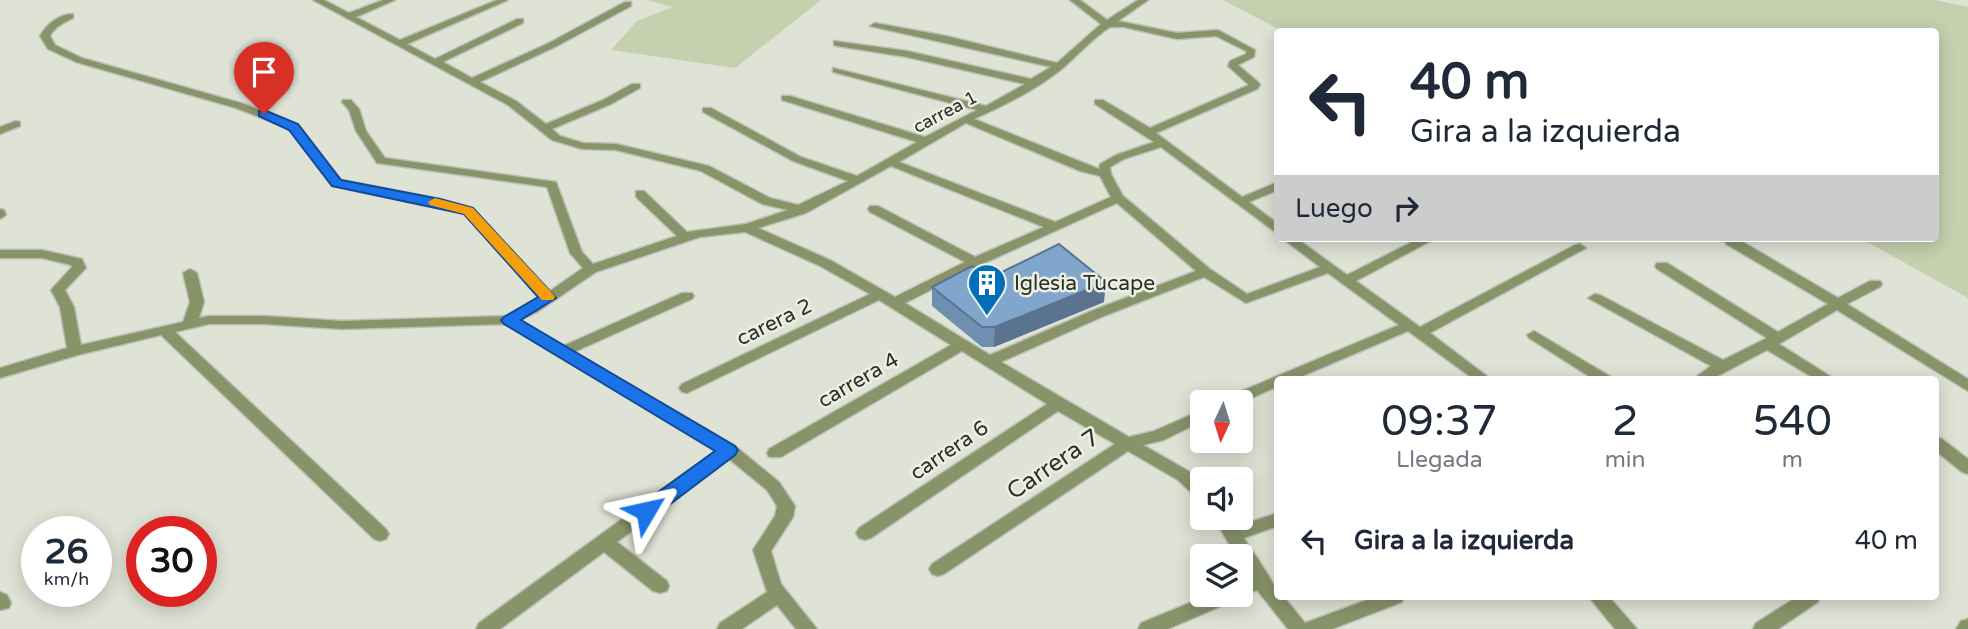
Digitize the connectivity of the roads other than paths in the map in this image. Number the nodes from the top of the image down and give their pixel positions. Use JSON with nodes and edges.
{"nodes":[{"id":1,"x":317,"y":0,"type":"edge"},
{"id":2,"x":391,"y":0,"type":"edge"},
{"id":3,"x":504,"y":0,"type":"edge"},
{"id":4,"x":1074,"y":0,"type":"edge"},
{"id":5,"x":1144,"y":0,"type":"edge"},
{"id":6,"x":628,"y":5,"type":"dead end"},
{"id":7,"x":70,"y":16,"type":"dead end"},
{"id":8,"x":348,"y":17,"type":"junction"},
{"id":9,"x":520,"y":21,"type":"dead end"},
{"id":10,"x":1107,"y":24,"type":"junction"},
{"id":11,"x":875,"y":26,"type":"dead end"},
{"id":12,"x":401,"y":43,"type":"junction"},
{"id":13,"x":837,"y":43,"type":"dead end"},
{"id":14,"x":436,"y":62,"type":"junction"},
{"id":15,"x":1059,"y":66,"type":"junction"},
{"id":16,"x":836,"y":70,"type":"dead end"},
{"id":17,"x":471,"y":82,"type":"junction"},
{"id":18,"x":1034,"y":83,"type":"junction"},
{"id":19,"x":636,"y":86,"type":"dead end"},
{"id":20,"x":786,"y":98,"type":"dead end"},
{"id":21,"x":347,"y":102,"type":"dead end"},
{"id":22,"x":1099,"y":102,"type":"dead end"},
{"id":23,"x":987,"y":109,"type":"junction"},
{"id":24,"x":707,"y":110,"type":"dead end"},
{"id":25,"x":965,"y":119,"type":"junction"},
{"id":26,"x":16,"y":124,"type":"dead end"},
{"id":27,"x":544,"y":129,"type":"junction"},
{"id":28,"x":0,"y":131,"type":"edge"},
{"id":29,"x":1148,"y":133,"type":"junction"},
{"id":30,"x":925,"y":141,"type":"junction"},
{"id":31,"x":1162,"y":143,"type":"junction"},
{"id":32,"x":890,"y":162,"type":"junction"},
{"id":33,"x":1105,"y":174,"type":"junction"},
{"id":34,"x":859,"y":181,"type":"junction"},
{"id":35,"x":1274,"y":187,"type":"edge"},
{"id":36,"x":640,"y":194,"type":"dead end"},
{"id":37,"x":1118,"y":198,"type":"junction"},
{"id":38,"x":1240,"y":202,"type":"junction"},
{"id":39,"x":874,"y":209,"type":"dead end"},
{"id":40,"x":802,"y":210,"type":"junction"},
{"id":41,"x":1055,"y":227,"type":"junction"},
{"id":42,"x":1274,"y":227,"type":"edge"},
{"id":43,"x":747,"y":228,"type":"junction"},
{"id":44,"x":685,"y":237,"type":"junction"},
{"id":45,"x":1293,"y":242,"type":"edge"},
{"id":46,"x":1422,"y":242,"type":"edge"},
{"id":47,"x":1733,"y":242,"type":"edge"},
{"id":48,"x":1580,"y":248,"type":"dead end"},
{"id":49,"x":0,"y":254,"type":"edge"},
{"id":50,"x":975,"y":262,"type":"junction"},
{"id":51,"x":1662,"y":266,"type":"dead end"},
{"id":52,"x":1328,"y":268,"type":"junction"},
{"id":53,"x":591,"y":269,"type":"junction"},
{"id":54,"x":1205,"y":272,"type":"junction"},
{"id":55,"x":190,"y":273,"type":"dead end"},
{"id":56,"x":1345,"y":281,"type":"junction"},
{"id":57,"x":1875,"y":284,"type":"dead end"},
{"id":58,"x":880,"y":294,"type":"junction"},
{"id":59,"x":687,"y":296,"type":"dead end"},
{"id":60,"x":548,"y":298,"type":"junction"},
{"id":61,"x":1595,"y":298,"type":"dead end"},
{"id":62,"x":895,"y":303,"type":"junction"},
{"id":63,"x":1835,"y":304,"type":"junction"},
{"id":64,"x":509,"y":320,"type":"junction"},
{"id":65,"x":190,"y":323,"type":"junction"},
{"id":66,"x":1413,"y":329,"type":"junction"},
{"id":67,"x":164,"y":330,"type":"junction"},
{"id":68,"x":1534,"y":335,"type":"dead end"},
{"id":69,"x":1772,"y":341,"type":"junction"},
{"id":70,"x":963,"y":344,"type":"junction"},
{"id":71,"x":75,"y":351,"type":"junction"},
{"id":72,"x":562,"y":352,"type":"junction"},
{"id":73,"x":990,"y":361,"type":"junction"},
{"id":74,"x":1721,"y":365,"type":"junction"},
{"id":75,"x":0,"y":373,"type":"edge"},
{"id":76,"x":1289,"y":376,"type":"edge"},
{"id":77,"x":1479,"y":376,"type":"edge"},
{"id":78,"x":1600,"y":376,"type":"edge"},
{"id":79,"x":1705,"y":376,"type":"edge"},
{"id":80,"x":1823,"y":376,"type":"edge"},
{"id":81,"x":1274,"y":382,"type":"edge"},
{"id":82,"x":1968,"y":386,"type":"edge"},
{"id":83,"x":687,"y":387,"type":"dead end"},
{"id":84,"x":1253,"y":391,"type":"edge"},
{"id":85,"x":1058,"y":404,"type":"junction"},
{"id":86,"x":1190,"y":421,"type":"edge"},
{"id":87,"x":1128,"y":443,"type":"junction"},
{"id":88,"x":1939,"y":445,"type":"edge"},
{"id":89,"x":729,"y":450,"type":"junction"},
{"id":90,"x":775,"y":453,"type":"dead end"},
{"id":91,"x":1968,"y":468,"type":"edge"},
{"id":92,"x":1190,"y":482,"type":"edge"},
{"id":93,"x":1274,"y":520,"type":"edge"},
{"id":94,"x":1231,"y":530,"type":"edge"},
{"id":95,"x":865,"y":533,"type":"dead end"},
{"id":96,"x":380,"y":534,"type":"dead end"},
{"id":97,"x":1234,"y":534,"type":"junction"},
{"id":98,"x":604,"y":542,"type":"junction"},
{"id":99,"x":939,"y":569,"type":"dead end"},
{"id":100,"x":1260,"y":581,"type":"junction"},
{"id":101,"x":1253,"y":584,"type":"edge"},
{"id":102,"x":660,"y":586,"type":"dead end"},
{"id":103,"x":779,"y":594,"type":"junction"},
{"id":104,"x":1274,"y":598,"type":"edge"},
{"id":105,"x":1275,"y":600,"type":"edge"},
{"id":106,"x":1387,"y":600,"type":"edge"},
{"id":107,"x":1601,"y":600,"type":"edge"},
{"id":108,"x":1806,"y":600,"type":"edge"},
{"id":109,"x":1200,"y":607,"type":"edge"},
{"id":110,"x":486,"y":629,"type":"edge"},
{"id":111,"x":727,"y":629,"type":"edge"},
{"id":112,"x":807,"y":629,"type":"edge"},
{"id":113,"x":1148,"y":629,"type":"edge"},
{"id":114,"x":1299,"y":629,"type":"edge"},
{"id":115,"x":1310,"y":629,"type":"edge"},
{"id":116,"x":1627,"y":629,"type":"edge"},
{"id":117,"x":1763,"y":629,"type":"edge"}],
"edges":[{"from":1,"to":8,"type":"street"},
{"from":2,"to":8,"type":"street"},
{"from":3,"to":12,"type":"street"},
{"from":4,"to":10,"type":"street"},
{"from":5,"to":10,"type":"street","name":"carrea 1"},
{"from":6,"to":17,"type":"street"},
{"from":7,"to":60,"type":"street"},
{"from":8,"to":12,"type":"street"},
{"from":9,"to":14,"type":"street"},
{"from":10,"to":15,"type":"street","name":"carrea 1"},
{"from":10,"to":29,"type":"street"},
{"from":11,"to":15,"type":"street"},
{"from":12,"to":14,"type":"street"},
{"from":13,"to":18,"type":"street"},
{"from":14,"to":17,"type":"street"},
{"from":15,"to":18,"type":"street","name":"carrea 1"},
{"from":16,"to":23,"type":"street"},
{"from":17,"to":27,"type":"street"},
{"from":18,"to":23,"type":"street","name":"carrea 1"},
{"from":19,"to":27,"type":"street"},
{"from":20,"to":30,"type":"street"},
{"from":21,"to":53,"type":"street"},
{"from":22,"to":29,"type":"street"},
{"from":23,"to":25,"type":"street","name":"carrea 1"},
{"from":24,"to":34,"type":"street"},
{"from":25,"to":30,"type":"street","name":"carrea 1"},
{"from":25,"to":33,"type":"street"},
{"from":26,"to":28,"type":"street"},
{"from":27,"to":40,"type":"street"},
{"from":29,"to":31,"type":"street"},
{"from":30,"to":32,"type":"street","name":"carrea 1"},
{"from":31,"to":33,"type":"street"},
{"from":31,"to":38,"type":"street"},
{"from":32,"to":34,"type":"street","name":"carrea 1"},
{"from":32,"to":41,"type":"street"},
{"from":33,"to":37,"type":"street"},
{"from":34,"to":40,"type":"street","name":"carrea 1"},
{"from":35,"to":38,"type":"street"},
{"from":36,"to":44,"type":"street"},
{"from":37,"to":41,"type":"street"},
{"from":37,"to":54,"type":"street"},
{"from":38,"to":42,"type":"street"},
{"from":39,"to":50,"type":"street"},
{"from":40,"to":43,"type":"street","name":"carrea 1"},
{"from":41,"to":50,"type":"street"},
{"from":43,"to":44,"type":"street","name":"carrea 1"},
{"from":43,"to":58,"type":"street"},
{"from":44,"to":53,"type":"street","name":"carrea 1"},
{"from":45,"to":52,"type":"street"},
{"from":46,"to":56,"type":"street"},
{"from":47,"to":63,"type":"street"},
{"from":48,"to":66,"type":"street"},
{"from":49,"to":71,"type":"street"},
{"from":50,"to":62,"type":"street"},
{"from":51,"to":69,"type":"street"},
{"from":52,"to":54,"type":"street"},
{"from":52,"to":56,"type":"street"},
{"from":53,"to":60,"type":"street","name":"carrea 1"},
{"from":54,"to":73,"type":"street"},
{"from":55,"to":65,"type":"street"},
{"from":56,"to":66,"type":"street"},
{"from":57,"to":63,"type":"street"},
{"from":58,"to":62,"type":"street"},
{"from":58,"to":83,"type":"street","name":"carera 2"},
{"from":59,"to":72,"type":"street"},
{"from":60,"to":64,"type":"street","name":"carrea 1"},
{"from":61,"to":74,"type":"street"},
{"from":62,"to":70,"type":"street"},
{"from":63,"to":69,"type":"street"},
{"from":63,"to":82,"type":"street"},
{"from":64,"to":65,"type":"street"},
{"from":64,"to":72,"type":"street"},
{"from":65,"to":67,"type":"street"},
{"from":66,"to":76,"type":"street"},
{"from":66,"to":77,"type":"street"},
{"from":67,"to":71,"type":"street"},
{"from":67,"to":96,"type":"street"},
{"from":68,"to":78,"type":"street"},
{"from":69,"to":74,"type":"street"},
{"from":69,"to":80,"type":"street"},
{"from":70,"to":73,"type":"street"},
{"from":70,"to":90,"type":"street","name":"carrera 4"},
{"from":71,"to":75,"type":"street"},
{"from":72,"to":89,"type":"street"},
{"from":73,"to":85,"type":"street"},
{"from":74,"to":79,"type":"street"},
{"from":81,"to":84,"type":"street"},
{"from":85,"to":87,"type":"street"},
{"from":85,"to":95,"type":"street","name":"carrera 6"},
{"from":86,"to":87,"type":"street","name":"Carrera 7"},
{"from":87,"to":92,"type":"street"},
{"from":87,"to":99,"type":"street","name":"Carrera 7"},
{"from":88,"to":91,"type":"street"},
{"from":89,"to":98,"type":"street"},
{"from":89,"to":103,"type":"street"},
{"from":93,"to":97,"type":"street"},
{"from":94,"to":97,"type":"street"},
{"from":97,"to":100,"type":"street"},
{"from":98,"to":102,"type":"street"},
{"from":98,"to":110,"type":"street"},
{"from":100,"to":101,"type":"street"},
{"from":100,"to":104,"type":"street"},
{"from":103,"to":111,"type":"street"},
{"from":103,"to":112,"type":"street"},
{"from":105,"to":114,"type":"street"},
{"from":106,"to":115,"type":"street"},
{"from":107,"to":116,"type":"street"},
{"from":108,"to":117,"type":"street"},
{"from":109,"to":113,"type":"street"}]}
